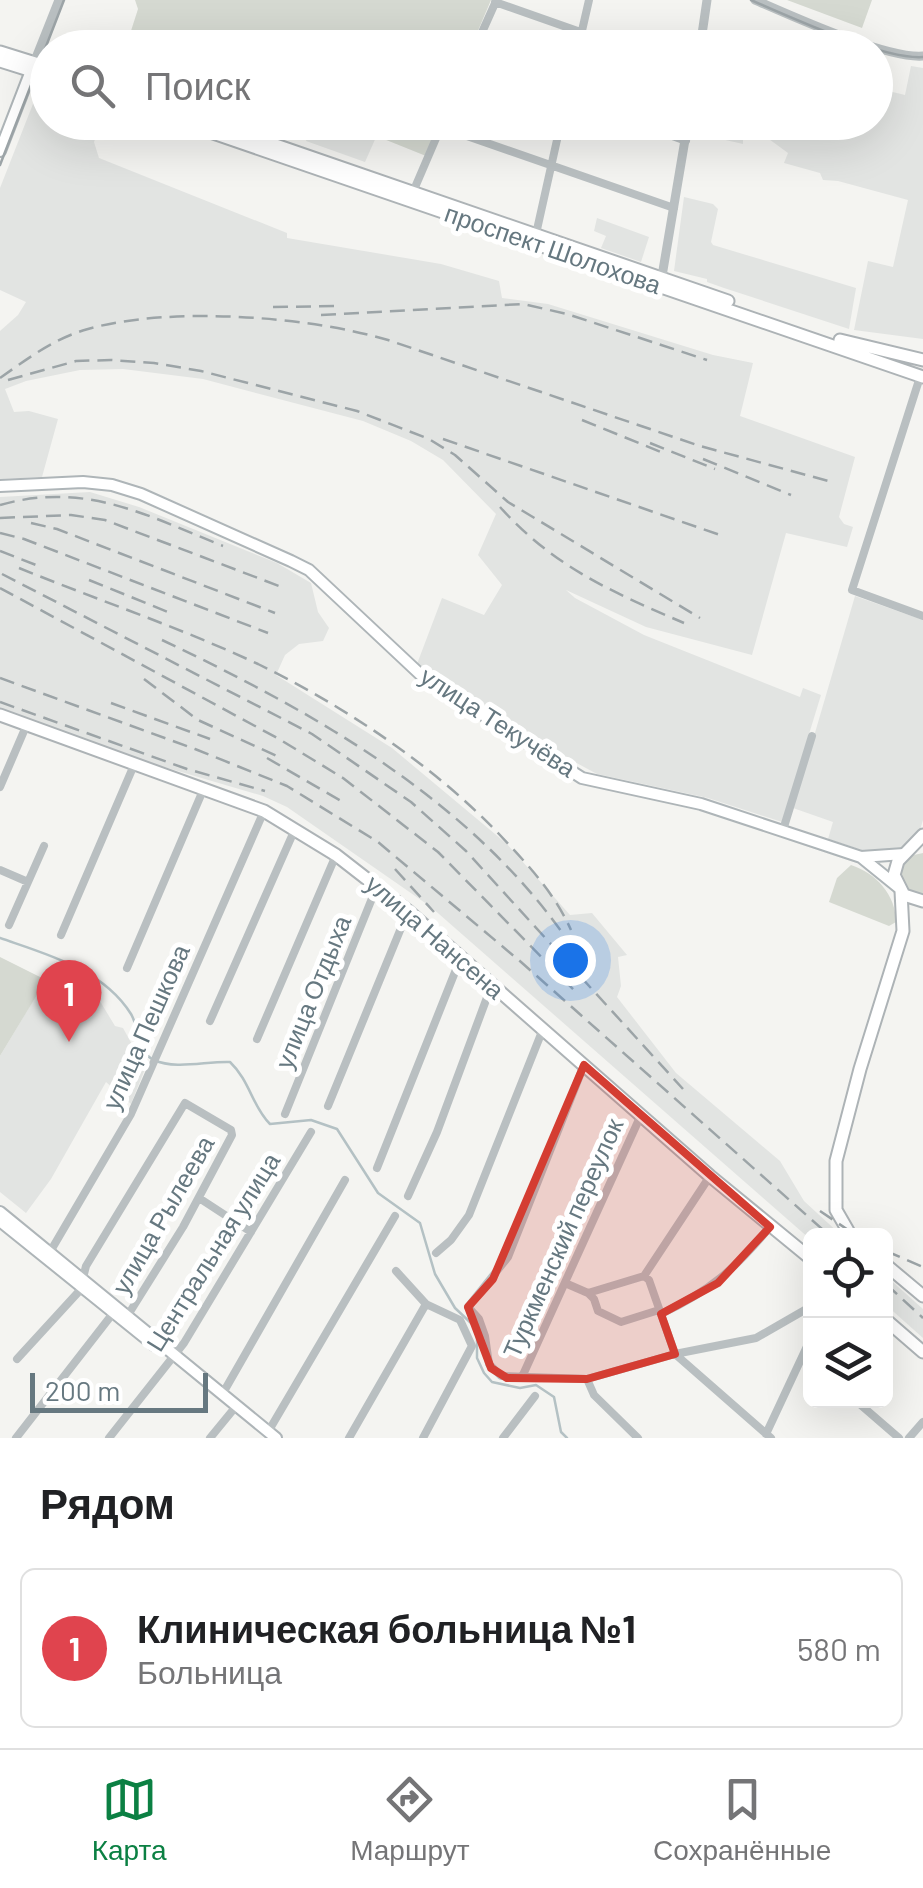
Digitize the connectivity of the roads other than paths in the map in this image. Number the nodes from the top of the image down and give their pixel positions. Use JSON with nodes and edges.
{"nodes":[{"id":1,"x":59,"y":0,"type":"edge"},
{"id":2,"x":588,"y":0,"type":"edge"},
{"id":3,"x":706,"y":0,"type":"edge"},
{"id":4,"x":755,"y":0,"type":"edge"},
{"id":5,"x":496,"y":1,"type":"edge"},
{"id":6,"x":47,"y":30,"type":"edge"},
{"id":7,"x":484,"y":30,"type":"edge"},
{"id":8,"x":576,"y":30,"type":"edge"},
{"id":9,"x":581,"y":30,"type":"edge"},
{"id":10,"x":702,"y":30,"type":"edge"},
{"id":11,"x":828,"y":30,"type":"edge"},
{"id":12,"x":893,"y":48,"type":"edge"},
{"id":13,"x":0,"y":52,"type":"edge"},
{"id":14,"x":920,"y":56,"type":"edge"},
{"id":15,"x":0,"y":61,"type":"edge"},
{"id":16,"x":30,"y":66,"type":"edge"},
{"id":17,"x":30,"y":67,"type":"edge"},
{"id":18,"x":30,"y":72,"type":"edge"},
{"id":19,"x":236,"y":140,"type":"edge"},
{"id":20,"x":261,"y":140,"type":"edge"},
{"id":21,"x":435,"y":140,"type":"edge"},
{"id":22,"x":483,"y":140,"type":"edge"},
{"id":23,"x":557,"y":140,"type":"edge"},
{"id":24,"x":686,"y":140,"type":"edge"},
{"id":25,"x":0,"y":151,"type":"edge"},
{"id":26,"x":552,"y":165,"type":"junction"},
{"id":27,"x":412,"y":192,"type":"junction"},
{"id":28,"x":674,"y":208,"type":"junction"},
{"id":29,"x":536,"y":234,"type":"junction"},
{"id":30,"x":662,"y":282,"type":"junction"},
{"id":31,"x":923,"y":360,"type":"edge"},
{"id":32,"x":922,"y":377,"type":"edge"},
{"id":33,"x":0,"y":486,"type":"edge"},
{"id":34,"x":923,"y":616,"type":"edge"},
{"id":35,"x":0,"y":715,"type":"edge"},
{"id":36,"x":27,"y":724,"type":"junction"},
{"id":37,"x":812,"y":736,"type":"dead end"},
{"id":38,"x":134,"y":765,"type":"junction"},
{"id":39,"x":3,"y":770,"type":"edge"},
{"id":40,"x":0,"y":787,"type":"edge"},
{"id":41,"x":204,"y":788,"type":"junction"},
{"id":42,"x":264,"y":811,"type":"junction"},
{"id":43,"x":296,"y":828,"type":"junction"},
{"id":44,"x":784,"y":830,"type":"junction"},
{"id":45,"x":923,"y":835,"type":"edge"},
{"id":46,"x":44,"y":846,"type":"dead end"},
{"id":47,"x":912,"y":851,"type":"edge"},
{"id":48,"x":336,"y":855,"type":"junction"},
{"id":49,"x":861,"y":857,"type":"junction"},
{"id":50,"x":0,"y":870,"type":"edge"},
{"id":51,"x":28,"y":882,"type":"junction"},
{"id":52,"x":378,"y":885,"type":"junction"},
{"id":53,"x":899,"y":889,"type":"junction"},
{"id":54,"x":923,"y":904,"type":"edge"},
{"id":55,"x":408,"y":911,"type":"junction"},
{"id":56,"x":9,"y":925,"type":"dead end"},
{"id":57,"x":903,"y":931,"type":"junction"},
{"id":58,"x":61,"y":935,"type":"dead end"},
{"id":59,"x":461,"y":957,"type":"junction"},
{"id":60,"x":127,"y":968,"type":"dead end"},
{"id":61,"x":492,"y":984,"type":"junction"},
{"id":62,"x":210,"y":1021,"type":"dead end"},
{"id":63,"x":542,"y":1030,"type":"junction"},
{"id":64,"x":257,"y":1039,"type":"dead end"},
{"id":65,"x":584,"y":1065,"type":"junction"},
{"id":66,"x":328,"y":1106,"type":"dead end"},
{"id":67,"x":286,"y":1114,"type":"dead end"},
{"id":68,"x":640,"y":1114,"type":"junction"},
{"id":69,"x":311,"y":1132,"type":"dead end"},
{"id":70,"x":377,"y":1168,"type":"dead end"},
{"id":71,"x":710,"y":1176,"type":"junction"},
{"id":72,"x":345,"y":1180,"type":"dead end"},
{"id":73,"x":408,"y":1196,"type":"dead end"},
{"id":74,"x":200,"y":1198,"type":"junction"},
{"id":75,"x":0,"y":1212,"type":"edge"},
{"id":76,"x":395,"y":1216,"type":"dead end"},
{"id":77,"x":0,"y":1222,"type":"edge"},
{"id":78,"x":770,"y":1227,"type":"junction"},
{"id":79,"x":846,"y":1228,"type":"edge"},
{"id":80,"x":251,"y":1232,"type":"junction"},
{"id":81,"x":50,"y":1252,"type":"junction"},
{"id":82,"x":436,"y":1253,"type":"dead end"},
{"id":83,"x":803,"y":1253,"type":"edge"},
{"id":84,"x":893,"y":1271,"type":"edge"},
{"id":85,"x":396,"y":1272,"type":"dead end"},
{"id":86,"x":644,"y":1276,"type":"junction"},
{"id":87,"x":83,"y":1282,"type":"junction"},
{"id":88,"x":565,"y":1283,"type":"junction"},
{"id":89,"x":588,"y":1293,"type":"junction"},
{"id":90,"x":923,"y":1296,"type":"edge"},
{"id":91,"x":426,"y":1304,"type":"junction"},
{"id":92,"x":803,"y":1311,"type":"edge"},
{"id":93,"x":114,"y":1312,"type":"junction"},
{"id":94,"x":660,"y":1312,"type":"junction"},
{"id":95,"x":128,"y":1315,"type":"junction"},
{"id":96,"x":893,"y":1326,"type":"edge"},
{"id":97,"x":923,"y":1352,"type":"edge"},
{"id":98,"x":675,"y":1354,"type":"junction"},
{"id":99,"x":175,"y":1357,"type":"junction"},
{"id":100,"x":17,"y":1359,"type":"dead end"},
{"id":101,"x":803,"y":1367,"type":"edge"},
{"id":102,"x":522,"y":1377,"type":"junction"},
{"id":103,"x":588,"y":1378,"type":"junction"},
{"id":104,"x":222,"y":1393,"type":"junction"},
{"id":105,"x":536,"y":1396,"type":"dead end"},
{"id":106,"x":864,"y":1408,"type":"edge"},
{"id":107,"x":233,"y":1410,"type":"junction"},
{"id":108,"x":923,"y":1422,"type":"edge"},
{"id":109,"x":270,"y":1436,"type":"edge"},
{"id":110,"x":767,"y":1436,"type":"edge"},
{"id":111,"x":16,"y":1438,"type":"edge"},
{"id":112,"x":110,"y":1438,"type":"edge"},
{"id":113,"x":210,"y":1438,"type":"edge"},
{"id":114,"x":348,"y":1438,"type":"edge"},
{"id":115,"x":423,"y":1438,"type":"edge"},
{"id":116,"x":503,"y":1438,"type":"edge"},
{"id":117,"x":638,"y":1438,"type":"edge"},
{"id":118,"x":899,"y":1438,"type":"edge"},
{"id":119,"x":909,"y":1438,"type":"edge"}],
"edges":[{"from":1,"to":6,"type":"street"},
{"from":2,"to":9,"type":"street"},
{"from":3,"to":10,"type":"street"},
{"from":4,"to":11,"type":"street"},
{"from":5,"to":7,"type":"street"},
{"from":5,"to":8,"type":"street"},
{"from":12,"to":14,"type":"street"},
{"from":13,"to":16,"type":"main road"},
{"from":15,"to":17,"type":"main road"},
{"from":18,"to":25,"type":"main road"},
{"from":19,"to":30,"type":"main road","name":"проспект Шолохова"},
{"from":20,"to":27,"type":"main road","name":"проспект Шолохова"},
{"from":21,"to":27,"type":"street"},
{"from":22,"to":26,"type":"street"},
{"from":23,"to":26,"type":"street"},
{"from":24,"to":28,"type":"street"},
{"from":26,"to":28,"type":"street"},
{"from":26,"to":29,"type":"street"},
{"from":27,"to":29,"type":"main road","name":"проспект Шолохова"},
{"from":28,"to":30,"type":"street"},
{"from":29,"to":30,"type":"main road","name":"проспект Шолохова"},
{"from":30,"to":31,"type":"main road","name":"проспект Шолохова"},
{"from":30,"to":32,"type":"main road","name":"проспект Шолохова"},
{"from":32,"to":34,"type":"street"},
{"from":33,"to":44,"type":"main road","name":"улица Текучёва"},
{"from":35,"to":36,"type":"main road","name":"улица Нансена"},
{"from":36,"to":38,"type":"main road","name":"улица Нансена"},
{"from":36,"to":39,"type":"street"},
{"from":37,"to":44,"type":"street"},
{"from":38,"to":41,"type":"main road","name":"улица Нансена"},
{"from":38,"to":58,"type":"street"},
{"from":39,"to":40,"type":"street"},
{"from":41,"to":42,"type":"main road","name":"улица Нансена"},
{"from":41,"to":60,"type":"street"},
{"from":42,"to":43,"type":"main road","name":"улица Нансена"},
{"from":42,"to":81,"type":"street","name":"улица Пешкова"},
{"from":43,"to":48,"type":"main road","name":"улица Нансена"},
{"from":43,"to":62,"type":"street"},
{"from":44,"to":49,"type":"main road","name":"улица Текучёва"},
{"from":45,"to":47,"type":"main road"},
{"from":46,"to":51,"type":"street"},
{"from":47,"to":49,"type":"main road","name":"улица Текучёва"},
{"from":47,"to":53,"type":"main road"},
{"from":48,"to":52,"type":"main road","name":"улица Нансена"},
{"from":48,"to":64,"type":"street"},
{"from":49,"to":53,"type":"main road","name":"улица Текучёва"},
{"from":50,"to":51,"type":"street"},
{"from":51,"to":56,"type":"street"},
{"from":52,"to":55,"type":"main road","name":"улица Нансена"},
{"from":52,"to":67,"type":"street","name":"улица Отдыха"},
{"from":53,"to":54,"type":"main road"},
{"from":53,"to":57,"type":"main road"},
{"from":54,"to":57,"type":"main road"},
{"from":55,"to":59,"type":"main road","name":"улица Нансена"},
{"from":55,"to":66,"type":"street"},
{"from":57,"to":79,"type":"main road"},
{"from":59,"to":61,"type":"main road","name":"улица Нансена"},
{"from":59,"to":70,"type":"street"},
{"from":61,"to":63,"type":"main road","name":"улица Нансена"},
{"from":61,"to":73,"type":"street"},
{"from":63,"to":65,"type":"main road","name":"улица Нансена"},
{"from":63,"to":82,"type":"street"},
{"from":65,"to":68,"type":"main road","name":"улица Нансена"},
{"from":65,"to":102,"type":"street"},
{"from":68,"to":71,"type":"main road","name":"улица Нансена"},
{"from":68,"to":88,"type":"street","name":"Туркменский переулок"},
{"from":69,"to":80,"type":"street","name":"Центральная улица"},
{"from":71,"to":78,"type":"main road","name":"улица Нансена"},
{"from":71,"to":86,"type":"street"},
{"from":72,"to":104,"type":"street"},
{"from":74,"to":80,"type":"street"},
{"from":74,"to":87,"type":"street","name":"улица Рылеева"},
{"from":74,"to":95,"type":"street","name":"улица Рылеева"},
{"from":75,"to":81,"type":"main road"},
{"from":76,"to":109,"type":"street"},
{"from":77,"to":87,"type":"main road"},
{"from":78,"to":83,"type":"main road","name":"улица Нансена"},
{"from":78,"to":94,"type":"street"},
{"from":80,"to":99,"type":"street","name":"Центральная улица"},
{"from":81,"to":87,"type":"main road"},
{"from":84,"to":90,"type":"main road"},
{"from":85,"to":91,"type":"street"},
{"from":86,"to":89,"type":"street"},
{"from":86,"to":94,"type":"street"},
{"from":87,"to":93,"type":"main road"},
{"from":87,"to":95,"type":"main road"},
{"from":87,"to":100,"type":"street"},
{"from":88,"to":89,"type":"street"},
{"from":88,"to":102,"type":"street","name":"Туркменский переулок"},
{"from":89,"to":94,"type":"street"},
{"from":91,"to":114,"type":"street"},
{"from":91,"to":115,"type":"street"},
{"from":92,"to":98,"type":"street"},
{"from":93,"to":99,"type":"main road"},
{"from":93,"to":111,"type":"street"},
{"from":94,"to":98,"type":"street"},
{"from":95,"to":99,"type":"main road"},
{"from":96,"to":97,"type":"main road"},
{"from":98,"to":103,"type":"street"},
{"from":98,"to":110,"type":"street"},
{"from":99,"to":104,"type":"main road"},
{"from":99,"to":107,"type":"main road"},
{"from":99,"to":112,"type":"street","name":"Центральная улица"},
{"from":101,"to":110,"type":"street"},
{"from":102,"to":103,"type":"street"},
{"from":103,"to":117,"type":"street"},
{"from":104,"to":109,"type":"main road"},
{"from":105,"to":116,"type":"street"},
{"from":106,"to":118,"type":"street"},
{"from":107,"to":109,"type":"main road"},
{"from":107,"to":113,"type":"street"},
{"from":108,"to":119,"type":"street"}]}
